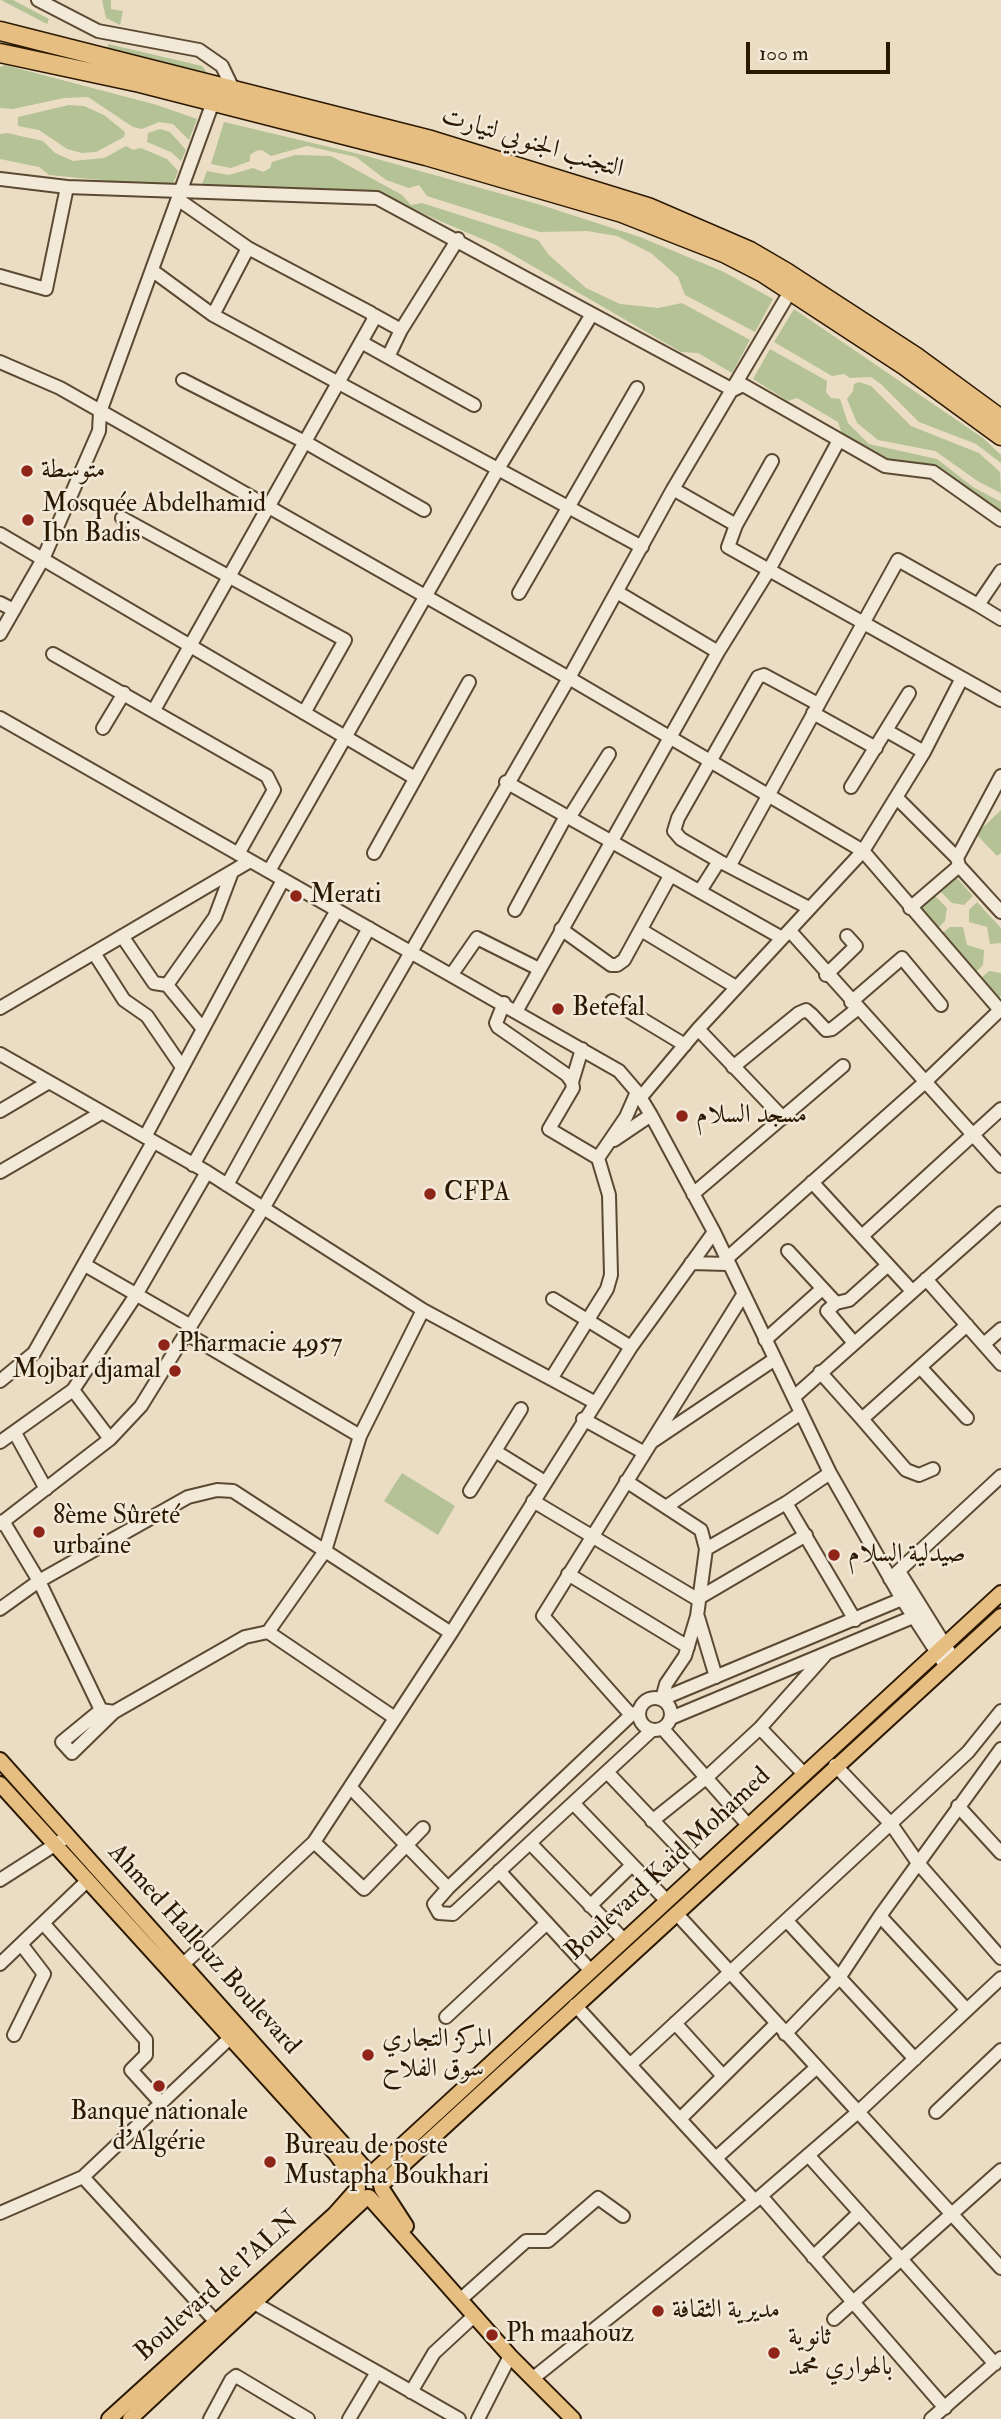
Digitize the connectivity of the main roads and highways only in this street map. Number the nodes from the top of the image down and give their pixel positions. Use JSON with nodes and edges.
{"nodes":[{"id":1,"x":0,"y":31,"type":"edge"},
{"id":2,"x":3,"y":55,"type":"edge"},
{"id":3,"x":1001,"y":419,"type":"edge"},
{"id":4,"x":1001,"y":436,"type":"edge"},
{"id":5,"x":1001,"y":1593,"type":"edge"},
{"id":6,"x":1000,"y":1619,"type":"edge"},
{"id":7,"x":0,"y":1760,"type":"edge"},
{"id":8,"x":0,"y":1784,"type":"edge"},
{"id":9,"x":370,"y":2186,"type":"junction"},
{"id":10,"x":382,"y":2209,"type":"junction"},
{"id":11,"x":350,"y":2214,"type":"junction"},
{"id":12,"x":435,"y":2269,"type":"junction"},
{"id":13,"x":109,"y":2419,"type":"edge"},
{"id":14,"x":130,"y":2419,"type":"edge"},
{"id":15,"x":573,"y":2419,"type":"edge"}],
"edges":[{"from":1,"to":3,"type":"highway","name":"التجنب الجنوبي لتيارت"},
{"from":2,"to":4,"type":"highway","name":"التجنب الجنوبي لتيارت"},
{"from":5,"to":9,"type":"main road","name":"Boulevard Kaid Mohamed"},
{"from":6,"to":9,"type":"main road","name":"Boulevard Kaid Mohamed"},
{"from":7,"to":9,"type":"main road","name":"Ahmed Hallouz Boulevard"},
{"from":8,"to":9,"type":"main road","name":"Ahmed Hallouz Boulevard"},
{"from":9,"to":10,"type":"main road"},
{"from":9,"to":11,"type":"main road","name":"Boulevard de l'ALN"},
{"from":9,"to":12,"type":"main road"},
{"from":9,"to":13,"type":"main road","name":"Boulevard de l'ALN"},
{"from":10,"to":11,"type":"main road"},
{"from":10,"to":12,"type":"main road"},
{"from":11,"to":14,"type":"main road","name":"Boulevard de l'ALN"},
{"from":12,"to":15,"type":"main road"}]}
